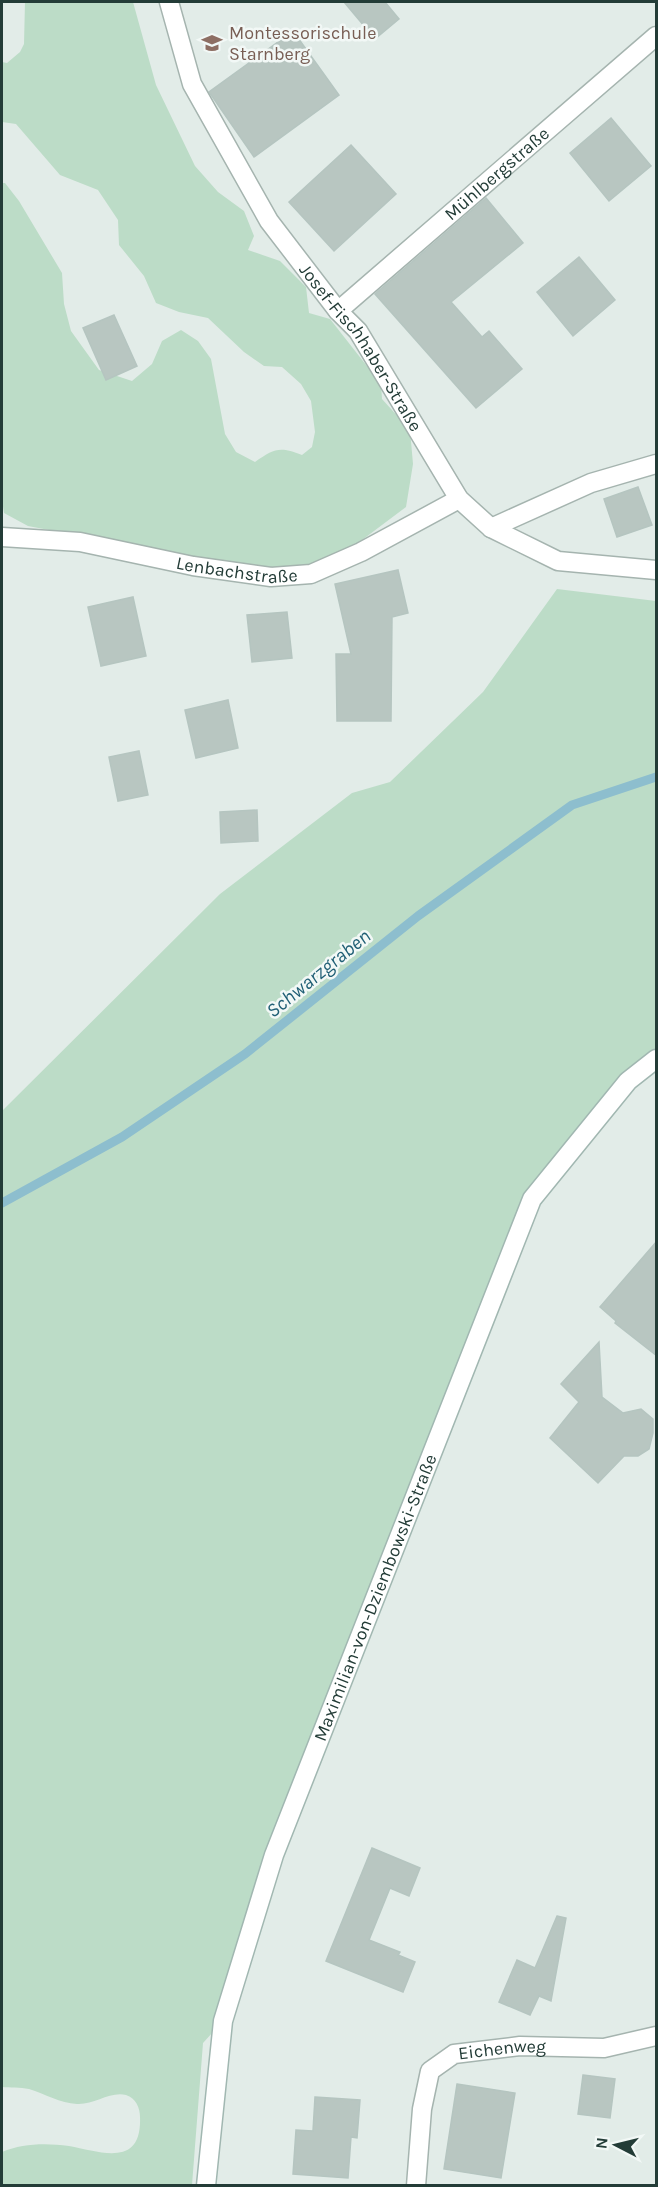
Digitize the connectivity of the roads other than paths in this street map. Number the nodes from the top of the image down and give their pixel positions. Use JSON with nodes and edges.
{"nodes":[{"id":1,"x":169,"y":2,"type":"edge"},
{"id":2,"x":657,"y":36,"type":"edge"},
{"id":3,"x":338,"y":311,"type":"junction"},
{"id":4,"x":657,"y":464,"type":"edge"},
{"id":5,"x":459,"y":499,"type":"junction"},
{"id":6,"x":491,"y":528,"type":"junction"},
{"id":7,"x":2,"y":537,"type":"edge"},
{"id":8,"x":657,"y":570,"type":"edge"},
{"id":9,"x":657,"y":1059,"type":"edge"},
{"id":10,"x":657,"y":2036,"type":"edge"},
{"id":11,"x":206,"y":2186,"type":"edge"},
{"id":12,"x":416,"y":2186,"type":"edge"}],
"edges":[{"from":1,"to":3,"type":"street","name":"Josef-Fischhaber-Straße"},
{"from":2,"to":3,"type":"street","name":"Mühlbergstraße"},
{"from":3,"to":5,"type":"street","name":"Josef-Fischhaber-Straße"},
{"from":4,"to":6,"type":"street"},
{"from":5,"to":6,"type":"street","name":"Josef-Fischhaber-Straße"},
{"from":5,"to":7,"type":"street","name":"Lenbachstraße"},
{"from":6,"to":8,"type":"street","name":"Josef-Fischhaber-Straße"},
{"from":9,"to":11,"type":"street","name":"Maximilian-von-Dziembowski-Straße"},
{"from":10,"to":12,"type":"street","name":"Eichenweg"}]}
